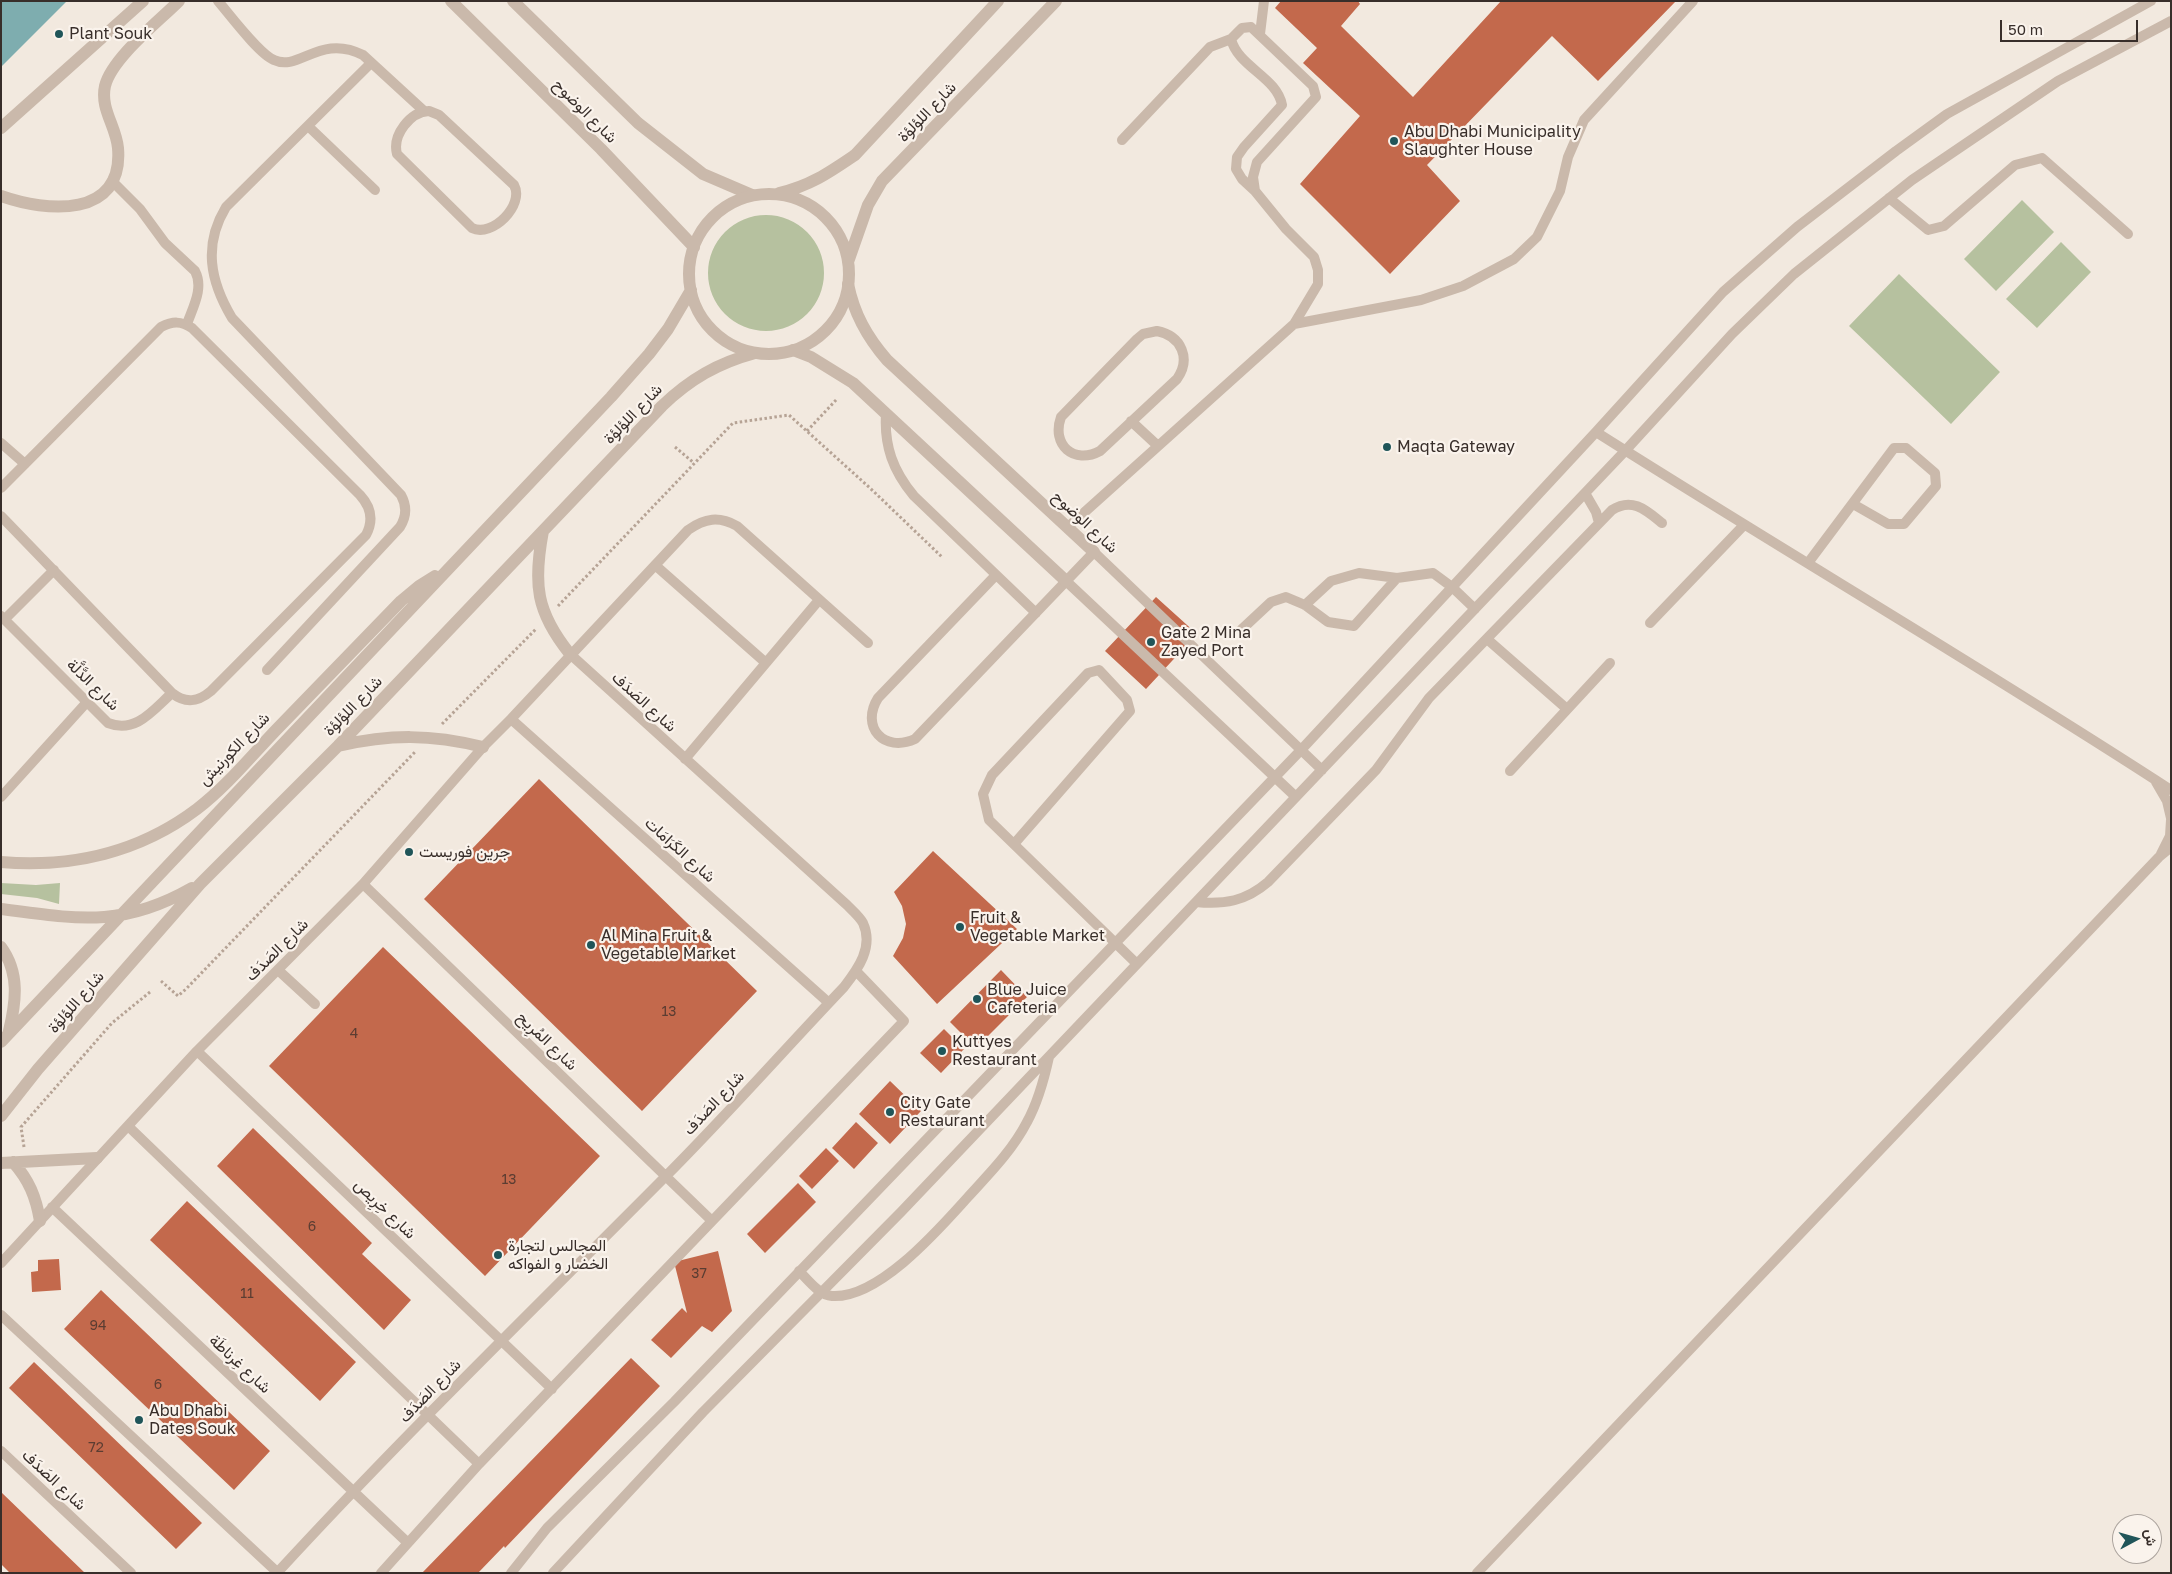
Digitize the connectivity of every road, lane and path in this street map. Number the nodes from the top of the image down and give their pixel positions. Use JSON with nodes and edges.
{"nodes":[{"id":1,"x":143,"y":1,"type":"edge"},
{"id":2,"x":179,"y":1,"type":"edge"},
{"id":3,"x":218,"y":1,"type":"edge"},
{"id":4,"x":450,"y":1,"type":"edge"},
{"id":5,"x":513,"y":1,"type":"edge"},
{"id":6,"x":998,"y":1,"type":"edge"},
{"id":7,"x":1056,"y":1,"type":"edge"},
{"id":8,"x":1264,"y":1,"type":"edge"},
{"id":9,"x":1693,"y":1,"type":"edge"},
{"id":10,"x":2151,"y":1,"type":"edge"},
{"id":11,"x":2171,"y":21,"type":"edge"},
{"id":12,"x":1260,"y":34,"type":"junction"},
{"id":13,"x":1230,"y":40,"type":"junction"},
{"id":14,"x":371,"y":63,"type":"junction"},
{"id":15,"x":424,"y":112,"type":"junction"},
{"id":16,"x":308,"y":126,"type":"junction"},
{"id":17,"x":1,"y":128,"type":"edge"},
{"id":18,"x":1122,"y":140,"type":"dead end"},
{"id":19,"x":112,"y":181,"type":"junction"},
{"id":20,"x":375,"y":190,"type":"dead end"},
{"id":21,"x":1255,"y":191,"type":"junction"},
{"id":22,"x":776,"y":193,"type":"junction"},
{"id":23,"x":752,"y":195,"type":"junction"},
{"id":24,"x":1,"y":196,"type":"edge"},
{"id":25,"x":1889,"y":198,"type":"junction"},
{"id":26,"x":2128,"y":234,"type":"dead end"},
{"id":27,"x":694,"y":247,"type":"junction"},
{"id":28,"x":848,"y":262,"type":"junction"},
{"id":29,"x":848,"y":284,"type":"junction"},
{"id":30,"x":691,"y":290,"type":"junction"},
{"id":31,"x":187,"y":324,"type":"junction"},
{"id":32,"x":1294,"y":324,"type":"junction"},
{"id":33,"x":793,"y":350,"type":"junction"},
{"id":34,"x":755,"y":353,"type":"junction"},
{"id":35,"x":837,"y":399,"type":"dead end"},
{"id":36,"x":886,"y":414,"type":"junction"},
{"id":37,"x":1132,"y":421,"type":"junction"},
{"id":38,"x":807,"y":430,"type":"dead end"},
{"id":39,"x":1596,"y":432,"type":"junction"},
{"id":40,"x":1,"y":443,"type":"edge"},
{"id":41,"x":1158,"y":446,"type":"junction"},
{"id":42,"x":675,"y":447,"type":"dead end"},
{"id":43,"x":1625,"y":451,"type":"junction"},
{"id":44,"x":694,"y":463,"type":"dead end"},
{"id":45,"x":25,"y":464,"type":"junction"},
{"id":46,"x":1,"y":488,"type":"edge"},
{"id":47,"x":1585,"y":493,"type":"junction"},
{"id":48,"x":1853,"y":504,"type":"junction"},
{"id":49,"x":1,"y":516,"type":"edge"},
{"id":50,"x":1599,"y":523,"type":"junction"},
{"id":51,"x":1662,"y":523,"type":"dead end"},
{"id":52,"x":1744,"y":525,"type":"junction"},
{"id":53,"x":1068,"y":527,"type":"junction"},
{"id":54,"x":543,"y":531,"type":"junction"},
{"id":55,"x":1094,"y":552,"type":"junction"},
{"id":56,"x":1808,"y":564,"type":"junction"},
{"id":57,"x":655,"y":565,"type":"junction"},
{"id":58,"x":54,"y":570,"type":"junction"},
{"id":59,"x":446,"y":571,"type":"junction"},
{"id":60,"x":996,"y":575,"type":"junction"},
{"id":61,"x":1397,"y":578,"type":"junction"},
{"id":62,"x":1066,"y":582,"type":"junction"},
{"id":63,"x":1452,"y":587,"type":"junction"},
{"id":64,"x":819,"y":600,"type":"junction"},
{"id":65,"x":1305,"y":605,"type":"junction"},
{"id":66,"x":1475,"y":609,"type":"junction"},
{"id":67,"x":1036,"y":613,"type":"junction"},
{"id":68,"x":3,"y":618,"type":"edge"},
{"id":69,"x":1650,"y":623,"type":"dead end"},
{"id":70,"x":1241,"y":630,"type":"dead end"},
{"id":71,"x":1487,"y":638,"type":"junction"},
{"id":72,"x":868,"y":642,"type":"dead end"},
{"id":73,"x":570,"y":654,"type":"junction"},
{"id":74,"x":766,"y":663,"type":"junction"},
{"id":75,"x":1610,"y":663,"type":"dead end"},
{"id":76,"x":267,"y":670,"type":"dead end"},
{"id":77,"x":172,"y":693,"type":"junction"},
{"id":78,"x":87,"y":702,"type":"junction"},
{"id":79,"x":1567,"y":709,"type":"junction"},
{"id":80,"x":511,"y":719,"type":"junction"},
{"id":81,"x":338,"y":746,"type":"junction"},
{"id":82,"x":483,"y":747,"type":"junction"},
{"id":83,"x":1301,"y":750,"type":"junction"},
{"id":84,"x":685,"y":759,"type":"junction"},
{"id":85,"x":1322,"y":770,"type":"junction"},
{"id":86,"x":1510,"y":771,"type":"dead end"},
{"id":87,"x":1275,"y":777,"type":"junction"},
{"id":88,"x":2155,"y":780,"type":"junction"},
{"id":89,"x":2171,"y":790,"type":"edge"},
{"id":90,"x":1,"y":797,"type":"edge"},
{"id":91,"x":1296,"y":797,"type":"junction"},
{"id":92,"x":2171,"y":819,"type":"edge"},
{"id":93,"x":1014,"y":844,"type":"junction"},
{"id":94,"x":2171,"y":847,"type":"edge"},
{"id":95,"x":2159,"y":857,"type":"junction"},
{"id":96,"x":1,"y":862,"type":"edge"},
{"id":97,"x":200,"y":884,"type":"junction"},
{"id":98,"x":363,"y":884,"type":"junction"},
{"id":99,"x":1196,"y":902,"type":"junction"},
{"id":100,"x":1,"y":909,"type":"edge"},
{"id":101,"x":122,"y":916,"type":"junction"},
{"id":102,"x":1116,"y":943,"type":"junction"},
{"id":103,"x":1,"y":947,"type":"edge"},
{"id":104,"x":1137,"y":964,"type":"junction"},
{"id":105,"x":278,"y":970,"type":"junction"},
{"id":106,"x":856,"y":971,"type":"junction"},
{"id":107,"x":161,"y":981,"type":"dead end"},
{"id":108,"x":186,"y":989,"type":"dead end"},
{"id":109,"x":150,"y":992,"type":"dead end"},
{"id":110,"x":828,"y":1003,"type":"junction"},
{"id":111,"x":315,"y":1004,"type":"dead end"},
{"id":112,"x":9,"y":1032,"type":"junction"},
{"id":113,"x":1,"y":1042,"type":"edge"},
{"id":114,"x":197,"y":1051,"type":"junction"},
{"id":115,"x":1049,"y":1056,"type":"junction"},
{"id":116,"x":1,"y":1116,"type":"edge"},
{"id":117,"x":128,"y":1126,"type":"junction"},
{"id":118,"x":24,"y":1148,"type":"dead end"},
{"id":119,"x":97,"y":1158,"type":"junction"},
{"id":120,"x":7,"y":1162,"type":"edge"},
{"id":121,"x":666,"y":1176,"type":"junction"},
{"id":122,"x":52,"y":1207,"type":"junction"},
{"id":123,"x":711,"y":1220,"type":"junction"},
{"id":124,"x":40,"y":1221,"type":"junction"},
{"id":125,"x":1,"y":1263,"type":"edge"},
{"id":126,"x":799,"y":1271,"type":"junction"},
{"id":127,"x":821,"y":1292,"type":"junction"},
{"id":128,"x":1,"y":1315,"type":"edge"},
{"id":129,"x":500,"y":1340,"type":"junction"},
{"id":130,"x":552,"y":1389,"type":"junction"},
{"id":131,"x":428,"y":1416,"type":"junction"},
{"id":132,"x":1,"y":1451,"type":"edge"},
{"id":133,"x":479,"y":1464,"type":"junction"},
{"id":134,"x":353,"y":1491,"type":"junction"},
{"id":135,"x":408,"y":1543,"type":"junction"},
{"id":136,"x":131,"y":1573,"type":"edge"},
{"id":137,"x":277,"y":1573,"type":"edge"},
{"id":138,"x":381,"y":1573,"type":"edge"},
{"id":139,"x":511,"y":1573,"type":"edge"},
{"id":140,"x":553,"y":1573,"type":"edge"},
{"id":141,"x":1477,"y":1573,"type":"edge"}],
"edges":[{"from":1,"to":17,"type":"street"},
{"from":2,"to":19,"type":"street"},
{"from":3,"to":14,"type":"lane"},
{"from":4,"to":27,"type":"street","name":"شارع الوضوح"},
{"from":5,"to":23,"type":"street","name":"شارع الوضوح"},
{"from":6,"to":22,"type":"street","name":"شارع اللؤلؤة"},
{"from":7,"to":28,"type":"street","name":"شارع اللؤلؤة"},
{"from":8,"to":12,"type":"lane"},
{"from":9,"to":32,"type":"lane"},
{"from":10,"to":39,"type":"lane"},
{"from":11,"to":25,"type":"lane"},
{"from":12,"to":13,"type":"lane"},
{"from":12,"to":21,"type":"lane"},
{"from":13,"to":18,"type":"lane"},
{"from":13,"to":21,"type":"lane"},
{"from":14,"to":15,"type":"lane"},
{"from":14,"to":16,"type":"lane"},
{"from":15,"to":15,"type":"lane"},
{"from":16,"to":20,"type":"lane"},
{"from":16,"to":76,"type":"lane"},
{"from":19,"to":24,"type":"street"},
{"from":19,"to":31,"type":"lane"},
{"from":21,"to":32,"type":"lane"},
{"from":22,"to":23,"type":"street"},
{"from":22,"to":28,"type":"street"},
{"from":23,"to":27,"type":"street"},
{"from":25,"to":26,"type":"lane"},
{"from":25,"to":43,"type":"lane"},
{"from":27,"to":30,"type":"street"},
{"from":28,"to":29,"type":"street"},
{"from":29,"to":33,"type":"street"},
{"from":29,"to":53,"type":"street","name":"شارع الوضوح"},
{"from":30,"to":34,"type":"street"},
{"from":30,"to":59,"type":"street","name":"شارع اللؤلؤة"},
{"from":31,"to":45,"type":"lane"},
{"from":31,"to":77,"type":"lane"},
{"from":32,"to":41,"type":"lane"},
{"from":33,"to":34,"type":"street"},
{"from":33,"to":36,"type":"street"},
{"from":34,"to":54,"type":"street","name":"شارع اللؤلؤة"},
{"from":35,"to":38,"type":"path"},
{"from":36,"to":60,"type":"lane"},
{"from":36,"to":62,"type":"street"},
{"from":37,"to":37,"type":"lane"},
{"from":37,"to":41,"type":"lane"},
{"from":39,"to":43,"type":"lane"},
{"from":39,"to":63,"type":"lane"},
{"from":40,"to":45,"type":"lane"},
{"from":41,"to":53,"type":"lane"},
{"from":42,"to":44,"type":"path"},
{"from":43,"to":47,"type":"lane"},
{"from":43,"to":52,"type":"lane"},
{"from":45,"to":46,"type":"lane"},
{"from":47,"to":50,"type":"lane"},
{"from":47,"to":66,"type":"lane"},
{"from":48,"to":48,"type":"lane"},
{"from":48,"to":56,"type":"lane"},
{"from":49,"to":58,"type":"lane"},
{"from":50,"to":51,"type":"lane"},
{"from":50,"to":71,"type":"lane"},
{"from":52,"to":56,"type":"lane"},
{"from":52,"to":69,"type":"lane"},
{"from":53,"to":55,"type":"street","name":"شارع الوضوح"},
{"from":54,"to":73,"type":"street"},
{"from":54,"to":81,"type":"street","name":"شارع اللؤلؤة"},
{"from":55,"to":62,"type":"lane"},
{"from":55,"to":83,"type":"lane","name":"شارع الوضوح"},
{"from":56,"to":88,"type":"lane"},
{"from":57,"to":64,"type":"lane","name":"شارع الصَدَف"},
{"from":57,"to":73,"type":"lane","name":"شارع الصَدَف"},
{"from":57,"to":74,"type":"lane"},
{"from":58,"to":68,"type":"lane"},
{"from":58,"to":77,"type":"lane"},
{"from":59,"to":96,"type":"street","name":"شارع الكورنيش"},
{"from":59,"to":101,"type":"street","name":"شارع اللؤلؤة"},
{"from":60,"to":67,"type":"lane"},
{"from":60,"to":67,"type":"lane"},
{"from":61,"to":63,"type":"lane"},
{"from":61,"to":65,"type":"lane"},
{"from":61,"to":65,"type":"lane"},
{"from":62,"to":67,"type":"lane"},
{"from":62,"to":87,"type":"lane"},
{"from":63,"to":66,"type":"lane"},
{"from":63,"to":83,"type":"lane"},
{"from":64,"to":72,"type":"lane","name":"شارع الصَدَف"},
{"from":64,"to":74,"type":"lane"},
{"from":65,"to":70,"type":"lane"},
{"from":66,"to":85,"type":"lane"},
{"from":68,"to":78,"type":"lane","name":"شارع الدَّلَّة"},
{"from":71,"to":79,"type":"lane"},
{"from":71,"to":99,"type":"lane"},
{"from":73,"to":80,"type":"lane","name":"شارع الصَدَف"},
{"from":73,"to":84,"type":"lane","name":"شارع الصَدَف"},
{"from":74,"to":84,"type":"lane"},
{"from":75,"to":79,"type":"lane"},
{"from":77,"to":78,"type":"lane","name":"شارع الدَّلَّة"},
{"from":78,"to":90,"type":"lane"},
{"from":79,"to":86,"type":"lane"},
{"from":80,"to":82,"type":"lane","name":"شارع الصَدَف"},
{"from":80,"to":110,"type":"lane","name":"شارع الكَرَامَات"},
{"from":81,"to":82,"type":"street"},
{"from":81,"to":97,"type":"street","name":"شارع اللؤلؤة"},
{"from":82,"to":98,"type":"lane","name":"شارع الصَدَف"},
{"from":83,"to":85,"type":"lane","name":"شارع الوضوح"},
{"from":83,"to":87,"type":"lane"},
{"from":84,"to":106,"type":"lane","name":"شارع الصَدَف"},
{"from":85,"to":91,"type":"lane"},
{"from":87,"to":91,"type":"lane"},
{"from":87,"to":102,"type":"lane"},
{"from":88,"to":89,"type":"lane"},
{"from":88,"to":92,"type":"lane"},
{"from":91,"to":99,"type":"lane"},
{"from":92,"to":95,"type":"lane"},
{"from":93,"to":93,"type":"lane"},
{"from":93,"to":102,"type":"lane"},
{"from":94,"to":95,"type":"lane"},
{"from":95,"to":141,"type":"lane"},
{"from":97,"to":101,"type":"street"},
{"from":97,"to":116,"type":"street","name":"شارع اللؤلؤة"},
{"from":98,"to":105,"type":"lane","name":"شارع الصَدَف"},
{"from":98,"to":121,"type":"lane","name":"شارع المُرِيح"},
{"from":99,"to":104,"type":"lane"},
{"from":100,"to":101,"type":"street"},
{"from":101,"to":112,"type":"street","name":"شارع اللؤلؤة"},
{"from":102,"to":104,"type":"lane"},
{"from":102,"to":126,"type":"lane"},
{"from":103,"to":112,"type":"street"},
{"from":104,"to":115,"type":"lane"},
{"from":105,"to":111,"type":"lane"},
{"from":105,"to":114,"type":"lane","name":"شارع الصَدَف"},
{"from":106,"to":110,"type":"lane","name":"شارع الصَدَف"},
{"from":106,"to":123,"type":"lane"},
{"from":107,"to":108,"type":"path"},
{"from":109,"to":118,"type":"path"},
{"from":110,"to":121,"type":"lane","name":"شارع الصَدَف"},
{"from":112,"to":113,"type":"street","name":"شارع اللؤلؤة"},
{"from":114,"to":117,"type":"lane","name":"شارع الصَدَف"},
{"from":114,"to":129,"type":"lane","name":"شارع خِرِيص"},
{"from":115,"to":127,"type":"lane"},
{"from":115,"to":127,"type":"lane"},
{"from":117,"to":119,"type":"lane","name":"شارع الصَدَف"},
{"from":117,"to":131,"type":"lane"},
{"from":119,"to":120,"type":"street"},
{"from":119,"to":122,"type":"lane","name":"شارع الصَدَف"},
{"from":120,"to":124,"type":"street"},
{"from":121,"to":123,"type":"lane","name":"شارع المُرِيح"},
{"from":121,"to":129,"type":"lane","name":"شارع الصَدَف"},
{"from":122,"to":124,"type":"lane","name":"شارع الصَدَف"},
{"from":122,"to":134,"type":"lane","name":"شارع غِرناطَة"},
{"from":123,"to":130,"type":"lane"},
{"from":124,"to":125,"type":"lane","name":"شارع الصَدَف"},
{"from":126,"to":127,"type":"lane"},
{"from":126,"to":139,"type":"lane"},
{"from":127,"to":140,"type":"lane"},
{"from":128,"to":137,"type":"lane"},
{"from":129,"to":130,"type":"lane","name":"شارع خِرِيص"},
{"from":129,"to":131,"type":"lane","name":"شارع الصَدَف"},
{"from":130,"to":133,"type":"lane"},
{"from":131,"to":133,"type":"lane"},
{"from":131,"to":134,"type":"lane","name":"شارع الصَدَف"},
{"from":132,"to":136,"type":"lane","name":"شارع الصَدَف"},
{"from":133,"to":135,"type":"lane"},
{"from":134,"to":135,"type":"lane","name":"شارع غِرناطَة"},
{"from":134,"to":137,"type":"lane","name":"شارع الصَدَف"},
{"from":135,"to":138,"type":"lane"}]}
